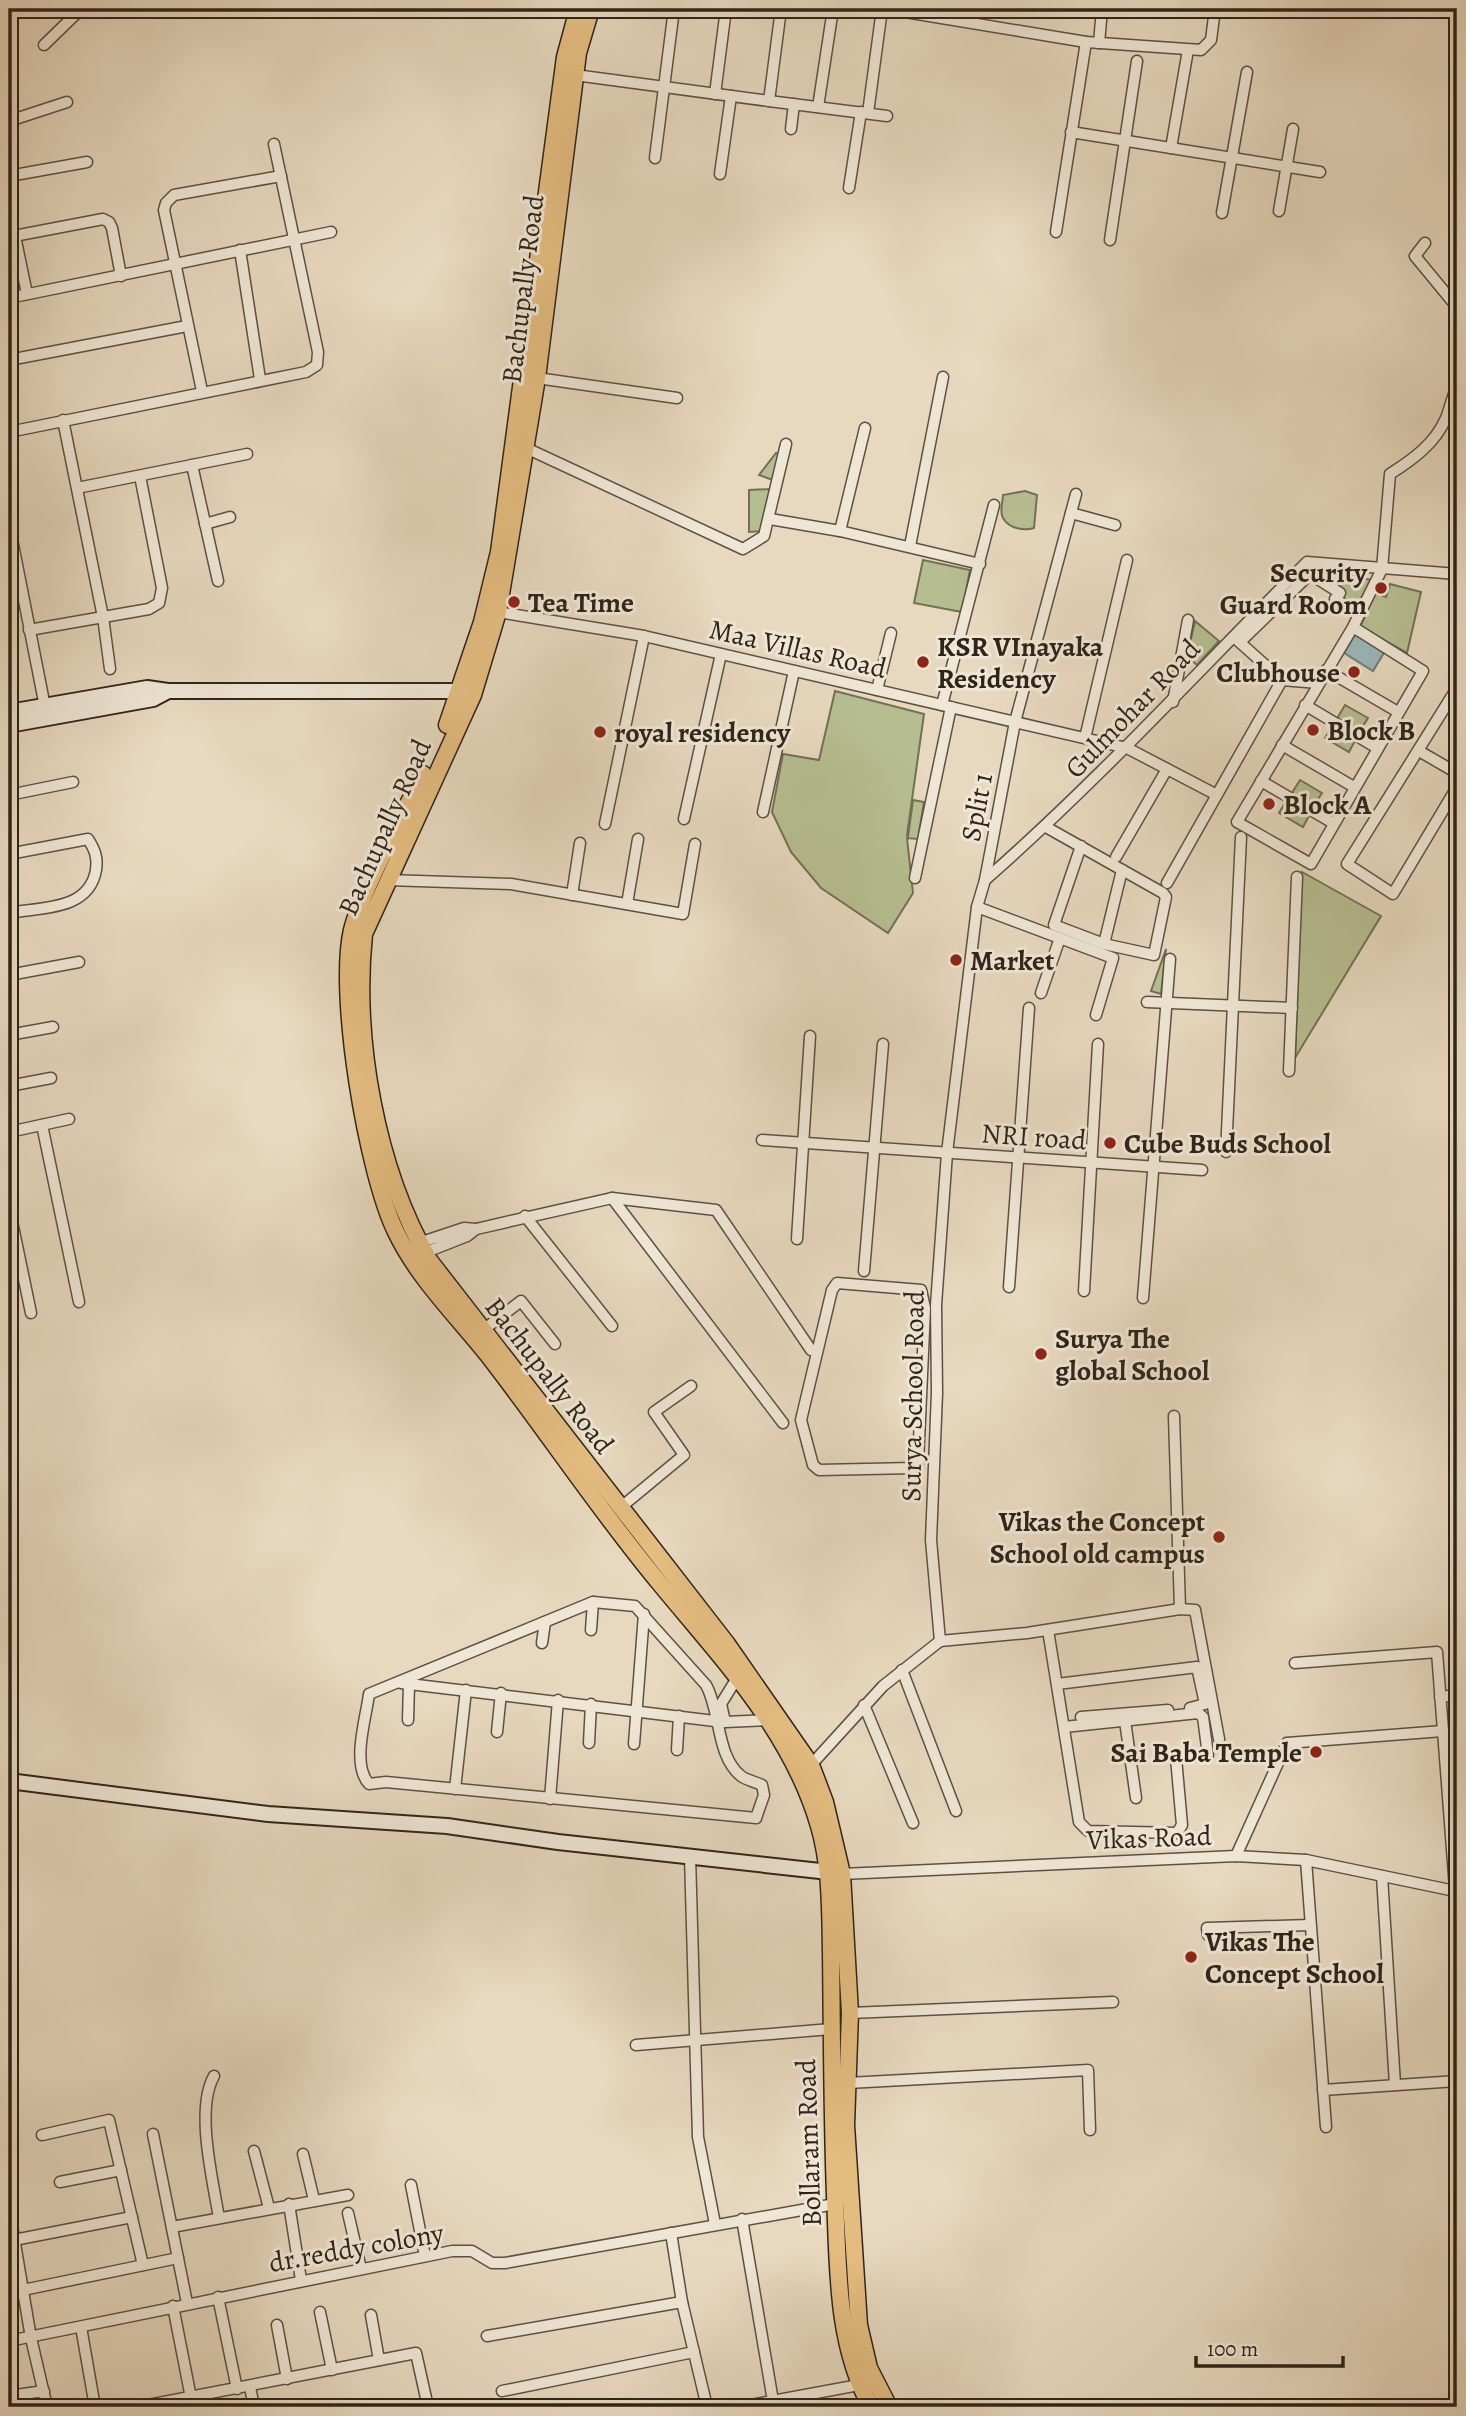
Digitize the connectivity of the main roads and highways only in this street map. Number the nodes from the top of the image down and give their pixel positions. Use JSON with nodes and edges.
{"nodes":[{"id":1,"x":578,"y":9,"type":"edge"},
{"id":2,"x":591,"y":9,"type":"edge"},
{"id":3,"x":705,"y":1628,"type":"junction"},
{"id":4,"x":836,"y":1873,"type":"junction"},
{"id":5,"x":871,"y":2407,"type":"edge"},
{"id":6,"x":889,"y":2407,"type":"edge"}],
"edges":[{"from":1,"to":3,"type":"main road","name":"Bachupally Road"},
{"from":2,"to":3,"type":"main road","name":"Bachupally Road"},
{"from":3,"to":4,"type":"main road","name":"Bachupally Road"},
{"from":3,"to":4,"type":"main road","name":"Bachupally Road"},
{"from":4,"to":5,"type":"main road","name":"Bollaram Road"},
{"from":4,"to":6,"type":"main road","name":"Bollaram Road"}]}
